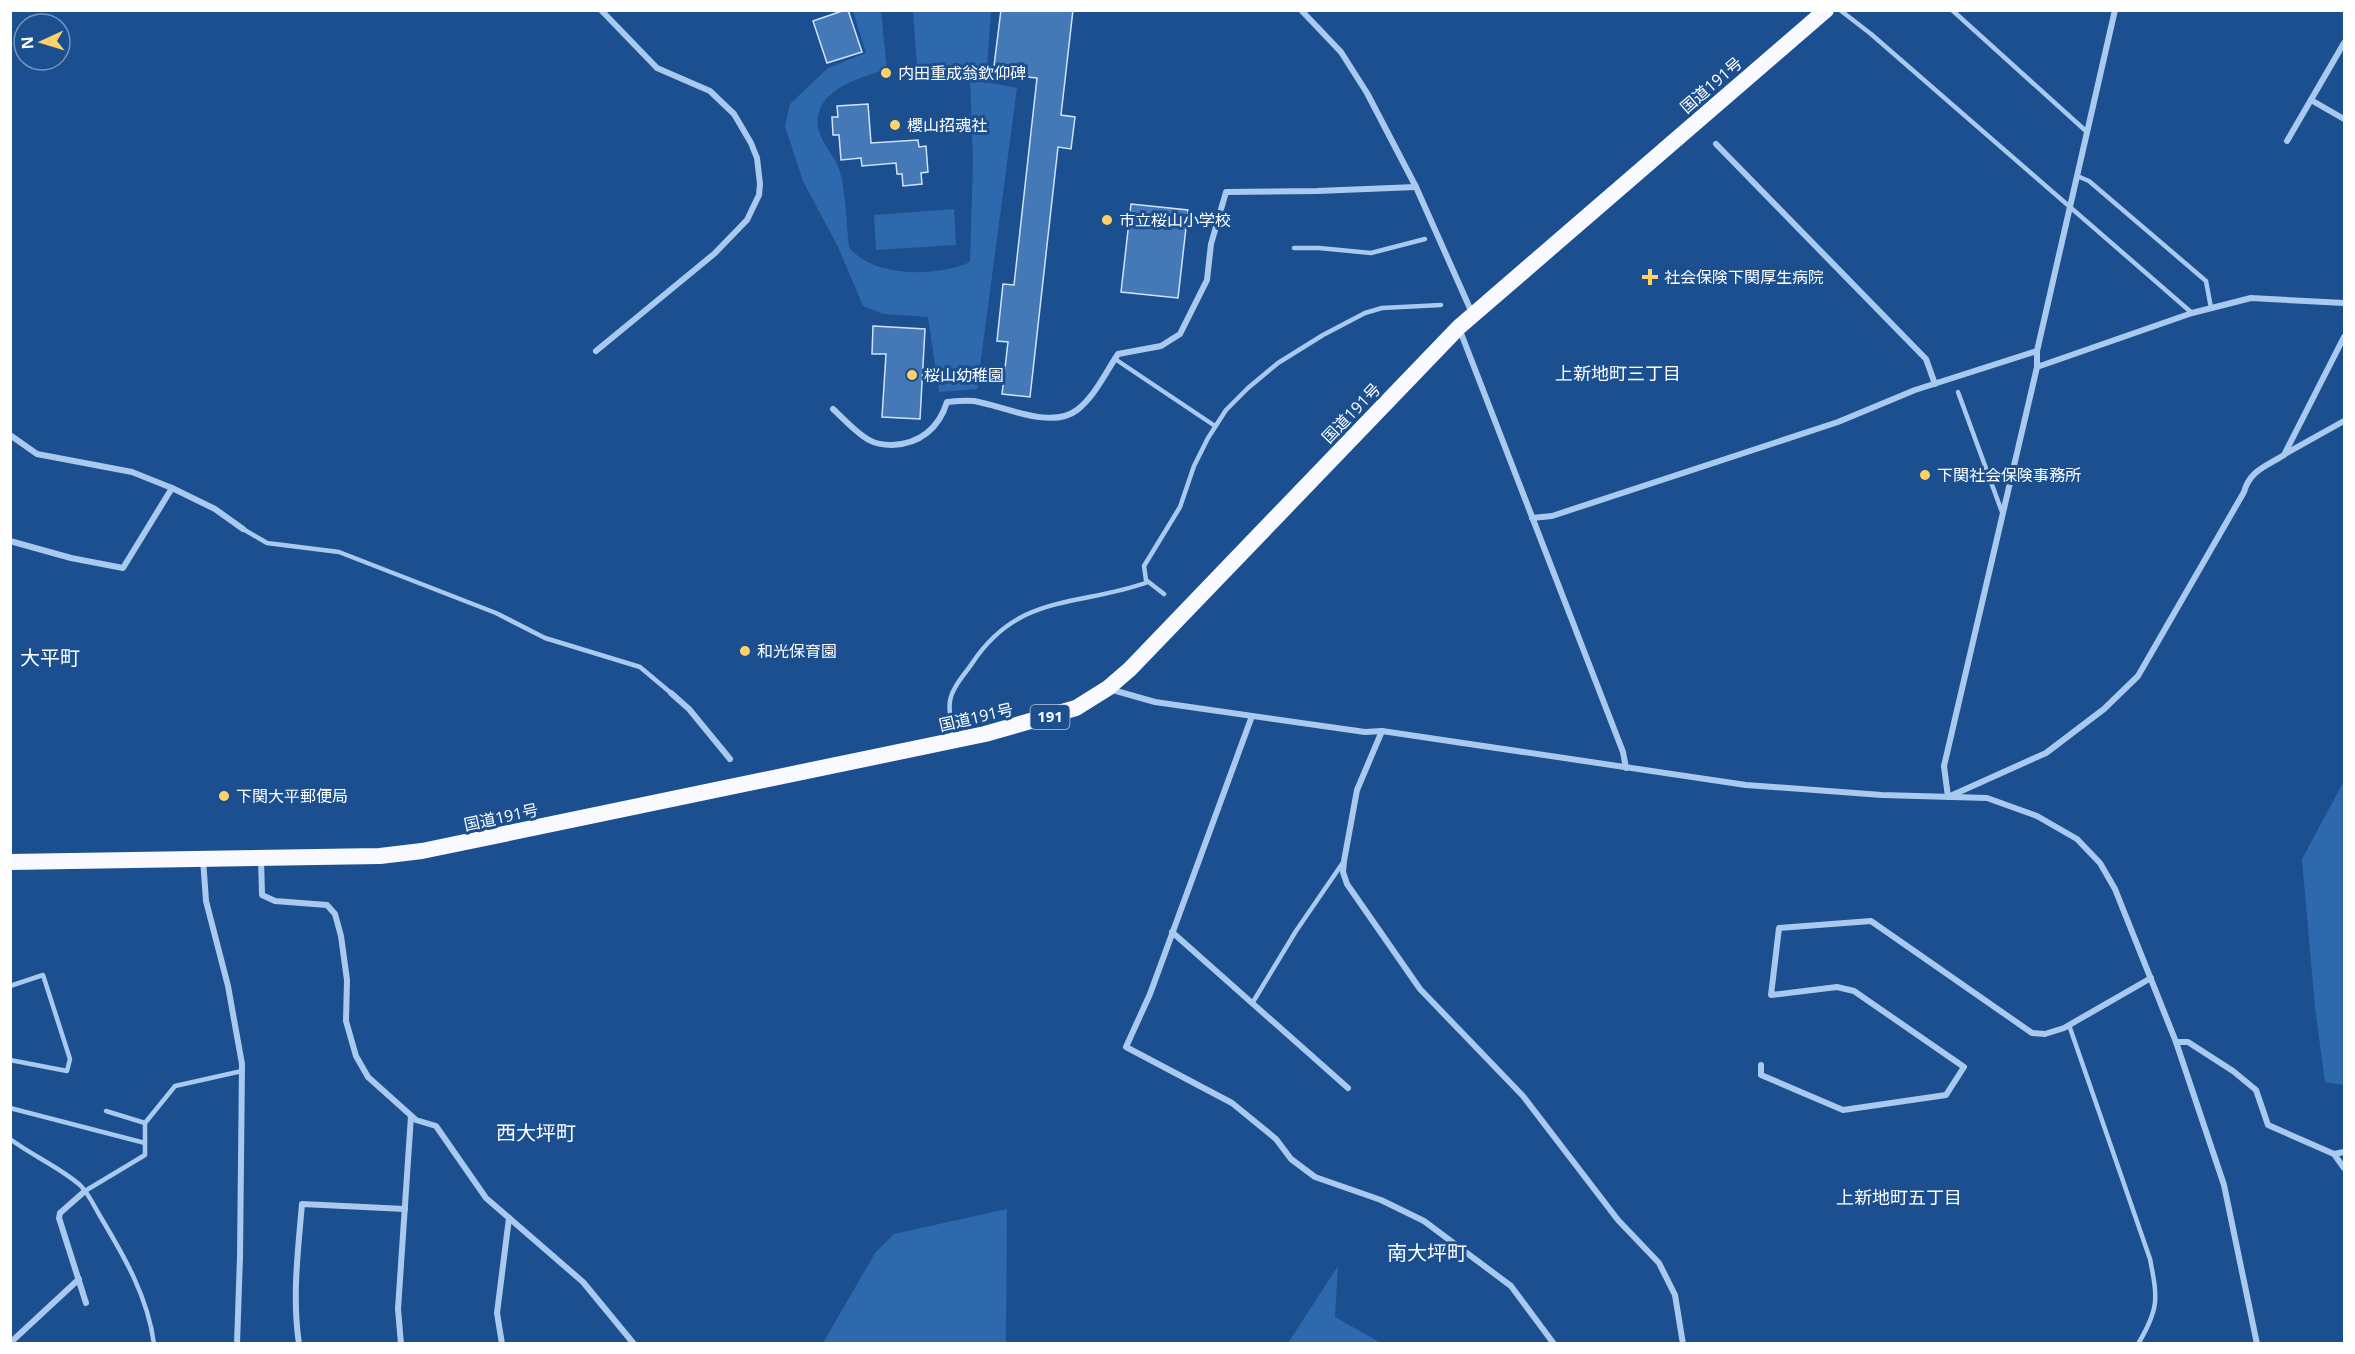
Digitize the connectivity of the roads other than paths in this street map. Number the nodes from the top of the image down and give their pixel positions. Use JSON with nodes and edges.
{"nodes":[{"id":1,"x":601,"y":10,"type":"edge"},
{"id":2,"x":1301,"y":10,"type":"edge"},
{"id":3,"x":1826,"y":10,"type":"edge"},
{"id":4,"x":1840,"y":10,"type":"edge"},
{"id":5,"x":1952,"y":10,"type":"edge"},
{"id":6,"x":2115,"y":10,"type":"edge"},
{"id":7,"x":2344,"y":43,"type":"edge"},
{"id":8,"x":2311,"y":100,"type":"junction"},
{"id":9,"x":2344,"y":119,"type":"edge"},
{"id":10,"x":2087,"y":132,"type":"junction"},
{"id":11,"x":2286,"y":141,"type":"dead end"},
{"id":12,"x":1716,"y":144,"type":"dead end"},
{"id":13,"x":2077,"y":176,"type":"junction"},
{"id":14,"x":1416,"y":187,"type":"junction"},
{"id":15,"x":2071,"y":205,"type":"junction"},
{"id":16,"x":1425,"y":239,"type":"dead end"},
{"id":17,"x":1294,"y":248,"type":"dead end"},
{"id":18,"x":2344,"y":303,"type":"edge"},
{"id":19,"x":1441,"y":305,"type":"dead end"},
{"id":20,"x":2211,"y":308,"type":"junction"},
{"id":21,"x":2192,"y":313,"type":"junction"},
{"id":22,"x":1472,"y":314,"type":"junction"},
{"id":23,"x":1458,"y":327,"type":"junction"},
{"id":24,"x":2344,"y":337,"type":"edge"},
{"id":25,"x":596,"y":351,"type":"dead end"},
{"id":26,"x":2037,"y":351,"type":"junction"},
{"id":27,"x":1115,"y":359,"type":"junction"},
{"id":28,"x":2037,"y":367,"type":"junction"},
{"id":29,"x":1935,"y":384,"type":"junction"},
{"id":30,"x":1958,"y":392,"type":"dead end"},
{"id":31,"x":832,"y":409,"type":"dead end"},
{"id":32,"x":2344,"y":421,"type":"edge"},
{"id":33,"x":1215,"y":426,"type":"junction"},
{"id":34,"x":10,"y":435,"type":"edge"},
{"id":35,"x":2284,"y":454,"type":"junction"},
{"id":36,"x":172,"y":488,"type":"junction"},
{"id":37,"x":2002,"y":512,"type":"junction"},
{"id":38,"x":1532,"y":518,"type":"junction"},
{"id":39,"x":243,"y":529,"type":"joint"},
{"id":40,"x":10,"y":541,"type":"edge"},
{"id":41,"x":1148,"y":582,"type":"junction"},
{"id":42,"x":1164,"y":594,"type":"dead end"},
{"id":43,"x":1108,"y":688,"type":"junction"},
{"id":44,"x":671,"y":693,"type":"joint"},
{"id":45,"x":1252,"y":716,"type":"junction"},
{"id":46,"x":1382,"y":731,"type":"junction"},
{"id":47,"x":954,"y":741,"type":"junction"},
{"id":48,"x":730,"y":759,"type":"dead end"},
{"id":49,"x":1626,"y":768,"type":"junction"},
{"id":50,"x":1948,"y":797,"type":"junction"},
{"id":51,"x":261,"y":858,"type":"junction"},
{"id":52,"x":203,"y":859,"type":"junction"},
{"id":53,"x":1344,"y":861,"type":"junction"},
{"id":54,"x":10,"y":862,"type":"edge"},
{"id":55,"x":1172,"y":932,"type":"junction"},
{"id":56,"x":2151,"y":978,"type":"junction"},
{"id":57,"x":10,"y":986,"type":"edge"},
{"id":58,"x":1253,"y":1002,"type":"junction"},
{"id":59,"x":2069,"y":1025,"type":"junction"},
{"id":60,"x":2176,"y":1042,"type":"junction"},
{"id":61,"x":10,"y":1060,"type":"edge"},
{"id":62,"x":1761,"y":1065,"type":"dead end"},
{"id":63,"x":242,"y":1071,"type":"junction"},
{"id":64,"x":1348,"y":1088,"type":"dead end"},
{"id":65,"x":10,"y":1108,"type":"edge"},
{"id":66,"x":106,"y":1111,"type":"dead end"},
{"id":67,"x":411,"y":1116,"type":"junction"},
{"id":68,"x":145,"y":1123,"type":"junction"},
{"id":69,"x":10,"y":1139,"type":"edge"},
{"id":70,"x":146,"y":1143,"type":"junction"},
{"id":71,"x":2344,"y":1152,"type":"edge"},
{"id":72,"x":2334,"y":1154,"type":"junction"},
{"id":73,"x":2344,"y":1168,"type":"edge"},
{"id":74,"x":85,"y":1191,"type":"junction"},
{"id":75,"x":405,"y":1209,"type":"junction"},
{"id":76,"x":509,"y":1218,"type":"junction"},
{"id":77,"x":79,"y":1279,"type":"junction"},
{"id":78,"x":86,"y":1303,"type":"dead end"},
{"id":79,"x":10,"y":1342,"type":"edge"},
{"id":80,"x":154,"y":1344,"type":"edge"},
{"id":81,"x":237,"y":1344,"type":"edge"},
{"id":82,"x":299,"y":1344,"type":"edge"},
{"id":83,"x":401,"y":1344,"type":"edge"},
{"id":84,"x":502,"y":1344,"type":"edge"},
{"id":85,"x":634,"y":1344,"type":"edge"},
{"id":86,"x":1554,"y":1344,"type":"edge"},
{"id":87,"x":1683,"y":1344,"type":"edge"},
{"id":88,"x":2138,"y":1344,"type":"edge"},
{"id":89,"x":2257,"y":1344,"type":"edge"}],
"edges":[{"from":1,"to":25,"type":"street"},
{"from":2,"to":14,"type":"street"},
{"from":3,"to":22,"type":"highway","name":"国道191号","number":"191"},
{"from":4,"to":15,"type":"lane"},
{"from":5,"to":10,"type":"lane"},
{"from":6,"to":10,"type":"street"},
{"from":7,"to":8,"type":"street"},
{"from":8,"to":9,"type":"street"},
{"from":8,"to":11,"type":"street"},
{"from":10,"to":13,"type":"street"},
{"from":12,"to":29,"type":"street"},
{"from":13,"to":15,"type":"street"},
{"from":13,"to":20,"type":"lane"},
{"from":14,"to":22,"type":"street"},
{"from":14,"to":27,"type":"street"},
{"from":15,"to":21,"type":"lane"},
{"from":15,"to":26,"type":"street"},
{"from":16,"to":17,"type":"lane"},
{"from":18,"to":20,"type":"street"},
{"from":19,"to":33,"type":"lane"},
{"from":20,"to":21,"type":"street"},
{"from":21,"to":28,"type":"street"},
{"from":22,"to":23,"type":"highway","name":"国道191号","number":"191"},
{"from":23,"to":38,"type":"street"},
{"from":23,"to":43,"type":"highway","name":"国道191号","number":"191"},
{"from":24,"to":35,"type":"street"},
{"from":26,"to":28,"type":"street"},
{"from":26,"to":29,"type":"street"},
{"from":27,"to":31,"type":"street"},
{"from":27,"to":33,"type":"lane"},
{"from":28,"to":37,"type":"street"},
{"from":29,"to":38,"type":"street"},
{"from":30,"to":37,"type":"lane"},
{"from":32,"to":35,"type":"street"},
{"from":33,"to":41,"type":"lane"},
{"from":34,"to":36,"type":"street"},
{"from":35,"to":50,"type":"street"},
{"from":36,"to":39,"type":"street"},
{"from":36,"to":40,"type":"street"},
{"from":37,"to":50,"type":"street"},
{"from":38,"to":49,"type":"street"},
{"from":39,"to":44,"type":"lane"},
{"from":41,"to":42,"type":"lane"},
{"from":41,"to":47,"type":"lane"},
{"from":43,"to":45,"type":"street"},
{"from":43,"to":47,"type":"highway","name":"国道191号","number":"191"},
{"from":44,"to":48,"type":"street"},
{"from":45,"to":46,"type":"street"},
{"from":45,"to":55,"type":"street"},
{"from":46,"to":49,"type":"street"},
{"from":46,"to":53,"type":"street"},
{"from":47,"to":51,"type":"highway","name":"国道191号","number":"191"},
{"from":49,"to":50,"type":"street"},
{"from":50,"to":56,"type":"street"},
{"from":51,"to":52,"type":"highway","name":"国道191号","number":"191"},
{"from":51,"to":67,"type":"street"},
{"from":52,"to":54,"type":"highway","name":"国道191号","number":"191"},
{"from":52,"to":63,"type":"street"},
{"from":53,"to":58,"type":"lane"},
{"from":53,"to":87,"type":"street"},
{"from":55,"to":58,"type":"street"},
{"from":55,"to":86,"type":"street"},
{"from":56,"to":59,"type":"street"},
{"from":56,"to":60,"type":"street"},
{"from":57,"to":61,"type":"lane"},
{"from":58,"to":64,"type":"street"},
{"from":59,"to":62,"type":"street"},
{"from":59,"to":88,"type":"lane"},
{"from":60,"to":72,"type":"street"},
{"from":60,"to":89,"type":"street"},
{"from":63,"to":68,"type":"lane"},
{"from":63,"to":81,"type":"street"},
{"from":65,"to":70,"type":"lane"},
{"from":66,"to":68,"type":"lane"},
{"from":67,"to":75,"type":"street"},
{"from":67,"to":76,"type":"street"},
{"from":68,"to":70,"type":"lane"},
{"from":69,"to":74,"type":"lane"},
{"from":70,"to":74,"type":"lane"},
{"from":71,"to":72,"type":"street"},
{"from":72,"to":73,"type":"street"},
{"from":74,"to":77,"type":"street"},
{"from":74,"to":80,"type":"lane"},
{"from":75,"to":82,"type":"street"},
{"from":75,"to":83,"type":"street"},
{"from":76,"to":84,"type":"street"},
{"from":76,"to":85,"type":"street"},
{"from":77,"to":78,"type":"street"},
{"from":77,"to":79,"type":"street"}]}
